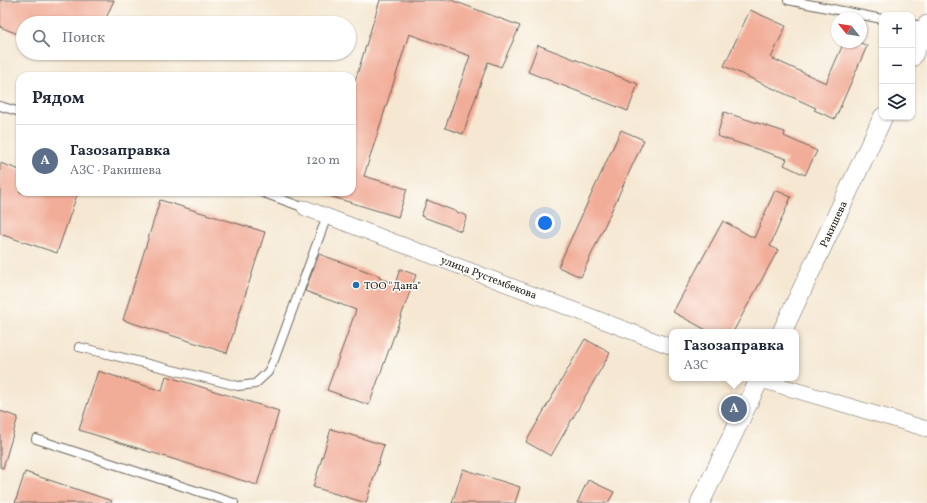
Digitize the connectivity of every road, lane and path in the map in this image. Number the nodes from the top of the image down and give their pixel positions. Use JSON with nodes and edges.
{"nodes":[{"id":1,"x":788,"y":0,"type":"edge"},
{"id":2,"x":879,"y":18,"type":"edge"},
{"id":3,"x":922,"y":26,"type":"edge"},
{"id":4,"x":915,"y":48,"type":"edge"},
{"id":5,"x":0,"y":106,"type":"edge"},
{"id":6,"x":16,"y":111,"type":"edge"},
{"id":7,"x":882,"y":120,"type":"edge"},
{"id":8,"x":272,"y":196,"type":"edge"},
{"id":9,"x":305,"y":208,"type":"joint"},
{"id":10,"x":327,"y":216,"type":"junction"},
{"id":11,"x":783,"y":329,"type":"edge"},
{"id":12,"x":669,"y":346,"type":"edge"},
{"id":13,"x":79,"y":347,"type":"dead end"},
{"id":14,"x":757,"y":381,"type":"edge"},
{"id":15,"x":765,"y":381,"type":"edge"},
{"id":16,"x":927,"y":429,"type":"edge"},
{"id":17,"x":36,"y":438,"type":"dead end"},
{"id":18,"x":234,"y":503,"type":"edge"},
{"id":19,"x":700,"y":503,"type":"edge"}],
"edges":[{"from":1,"to":2,"type":"lane"},
{"from":3,"to":4,"type":"street"},
{"from":5,"to":6,"type":"lane"},
{"from":7,"to":11,"type":"street","name":"Ракишева"},
{"from":8,"to":9,"type":"lane"},
{"from":9,"to":10,"type":"street","name":"улица Рустембекова"},
{"from":10,"to":12,"type":"street","name":"улица Рустембекова"},
{"from":10,"to":13,"type":"lane"},
{"from":14,"to":19,"type":"street"},
{"from":15,"to":16,"type":"street"},
{"from":17,"to":18,"type":"lane"}]}
